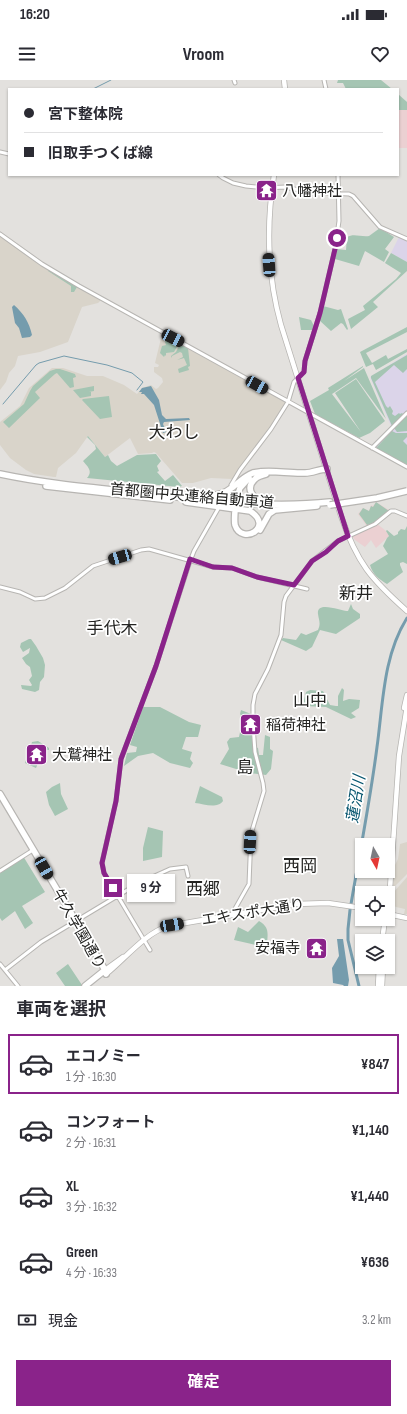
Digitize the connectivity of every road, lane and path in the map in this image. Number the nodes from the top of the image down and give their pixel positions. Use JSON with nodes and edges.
{"nodes":[{"id":1,"x":221,"y":176,"type":"edge"},
{"id":2,"x":274,"y":176,"type":"edge"},
{"id":3,"x":338,"y":176,"type":"edge"},
{"id":4,"x":272,"y":187,"type":"junction"},
{"id":5,"x":339,"y":193,"type":"junction"},
{"id":6,"x":0,"y":234,"type":"edge"},
{"id":7,"x":407,"y":239,"type":"edge"},
{"id":8,"x":298,"y":378,"type":"junction"},
{"id":9,"x":288,"y":402,"type":"junction"},
{"id":10,"x":407,"y":413,"type":"edge"},
{"id":11,"x":309,"y":414,"type":"junction"},
{"id":12,"x":372,"y":448,"type":"junction"},
{"id":13,"x":407,"y":467,"type":"edge"},
{"id":14,"x":327,"y":470,"type":"junction"},
{"id":15,"x":254,"y":473,"type":"junction"},
{"id":16,"x":266,"y":473,"type":"junction"},
{"id":17,"x":0,"y":474,"type":"edge"},
{"id":18,"x":0,"y":478,"type":"edge"},
{"id":19,"x":231,"y":485,"type":"dead end"},
{"id":20,"x":407,"y":488,"type":"edge"},
{"id":21,"x":407,"y":492,"type":"edge"},
{"id":22,"x":151,"y":494,"type":"junction"},
{"id":23,"x":186,"y":502,"type":"junction"},
{"id":24,"x":330,"y":503,"type":"junction"},
{"id":25,"x":290,"y":504,"type":"junction"},
{"id":26,"x":317,"y":506,"type":"junction"},
{"id":27,"x":218,"y":509,"type":"dead end"},
{"id":28,"x":407,"y":516,"type":"edge"},
{"id":29,"x":348,"y":536,"type":"junction"},
{"id":30,"x":190,"y":559,"type":"junction"},
{"id":31,"x":294,"y":585,"type":"junction"},
{"id":32,"x":0,"y":587,"type":"edge"},
{"id":33,"x":307,"y":589,"type":"dead end"},
{"id":34,"x":407,"y":611,"type":"edge"},
{"id":35,"x":407,"y":695,"type":"edge"},
{"id":36,"x":407,"y":706,"type":"edge"},
{"id":37,"x":0,"y":794,"type":"edge"},
{"id":38,"x":0,"y":799,"type":"edge"},
{"id":39,"x":32,"y":850,"type":"junction"},
{"id":40,"x":0,"y":871,"type":"edge"},
{"id":41,"x":188,"y":876,"type":"dead end"},
{"id":42,"x":388,"y":886,"type":"edge"},
{"id":43,"x":390,"y":886,"type":"edge"},
{"id":44,"x":118,"y":896,"type":"junction"},
{"id":45,"x":355,"y":907,"type":"edge"},
{"id":46,"x":232,"y":914,"type":"junction"},
{"id":47,"x":395,"y":917,"type":"edge"},
{"id":48,"x":407,"y":918,"type":"edge"},
{"id":49,"x":75,"y":922,"type":"junction"},
{"id":50,"x":145,"y":940,"type":"junction"},
{"id":51,"x":150,"y":950,"type":"dead end"},
{"id":52,"x":0,"y":964,"type":"edge"},
{"id":53,"x":5,"y":970,"type":"junction"},
{"id":54,"x":105,"y":972,"type":"junction"},
{"id":55,"x":379,"y":974,"type":"edge"},
{"id":56,"x":383,"y":974,"type":"edge"},
{"id":57,"x":18,"y":986,"type":"edge"},
{"id":58,"x":85,"y":986,"type":"edge"},
{"id":59,"x":90,"y":986,"type":"edge"},
{"id":60,"x":378,"y":986,"type":"edge"},
{"id":61,"x":382,"y":986,"type":"edge"}],
"edges":[{"from":1,"to":4,"type":"street"},
{"from":2,"to":4,"type":"main road"},
{"from":3,"to":5,"type":"street"},
{"from":4,"to":5,"type":"street"},
{"from":4,"to":8,"type":"main road"},
{"from":5,"to":7,"type":"street"},
{"from":5,"to":8,"type":"street"},
{"from":6,"to":9,"type":"street"},
{"from":8,"to":9,"type":"street"},
{"from":8,"to":11,"type":"main road"},
{"from":9,"to":11,"type":"street"},
{"from":9,"to":19,"type":"street"},
{"from":10,"to":12,"type":"street"},
{"from":11,"to":12,"type":"street"},
{"from":11,"to":14,"type":"main road"},
{"from":12,"to":13,"type":"street"},
{"from":14,"to":15,"type":"highway"},
{"from":14,"to":16,"type":"highway"},
{"from":14,"to":29,"type":"main road"},
{"from":15,"to":16,"type":"highway"},
{"from":15,"to":22,"type":"highway"},
{"from":16,"to":25,"type":"highway"},
{"from":17,"to":22,"type":"highway","name":"首都圏中央連絡自動車道"},
{"from":18,"to":23,"type":"highway","name":"首都圏中央連絡自動車道"},
{"from":20,"to":24,"type":"highway","name":"首都圏中央連絡自動車道","bridge":true},
{"from":21,"to":24,"type":"highway","name":"首都圏中央連絡自動車道","bridge":true},
{"from":22,"to":25,"type":"highway","name":"首都圏中央連絡自動車道"},
{"from":23,"to":26,"type":"highway","name":"首都圏中央連絡自動車道"},
{"from":23,"to":26,"type":"highway"},
{"from":24,"to":25,"type":"highway","name":"首都圏中央連絡自動車道"},
{"from":24,"to":26,"type":"highway","name":"首都圏中央連絡自動車道"},
{"from":27,"to":30,"type":"street"},
{"from":28,"to":29,"type":"street"},
{"from":29,"to":31,"type":"street"},
{"from":29,"to":34,"type":"main road"},
{"from":30,"to":31,"type":"street"},
{"from":30,"to":32,"type":"street"},
{"from":30,"to":44,"type":"street"},
{"from":31,"to":33,"type":"street"},
{"from":31,"to":46,"type":"street"},
{"from":35,"to":42,"type":"main road"},
{"from":36,"to":43,"type":"main road"},
{"from":37,"to":39,"type":"highway","name":"牛久学園通り"},
{"from":38,"to":39,"type":"highway","name":"牛久学園通り"},
{"from":39,"to":40,"type":"street"},
{"from":39,"to":49,"type":"highway","name":"牛久学園通り"},
{"from":41,"to":44,"type":"street"},
{"from":44,"to":49,"type":"street"},
{"from":44,"to":50,"type":"street"},
{"from":45,"to":46,"type":"main road","name":"エキスポ大通り"},
{"from":46,"to":50,"type":"main road","name":"エキスポ大通り"},
{"from":47,"to":48,"type":"main road"},
{"from":49,"to":53,"type":"street"},
{"from":49,"to":54,"type":"highway","name":"牛久学園通り"},
{"from":50,"to":51,"type":"street"},
{"from":50,"to":54,"type":"main road","name":"エキスポ大通り"},
{"from":52,"to":53,"type":"street"},
{"from":53,"to":57,"type":"street"},
{"from":54,"to":58,"type":"highway"},
{"from":54,"to":59,"type":"highway"},
{"from":55,"to":60,"type":"main road"},
{"from":56,"to":61,"type":"main road"}]}
